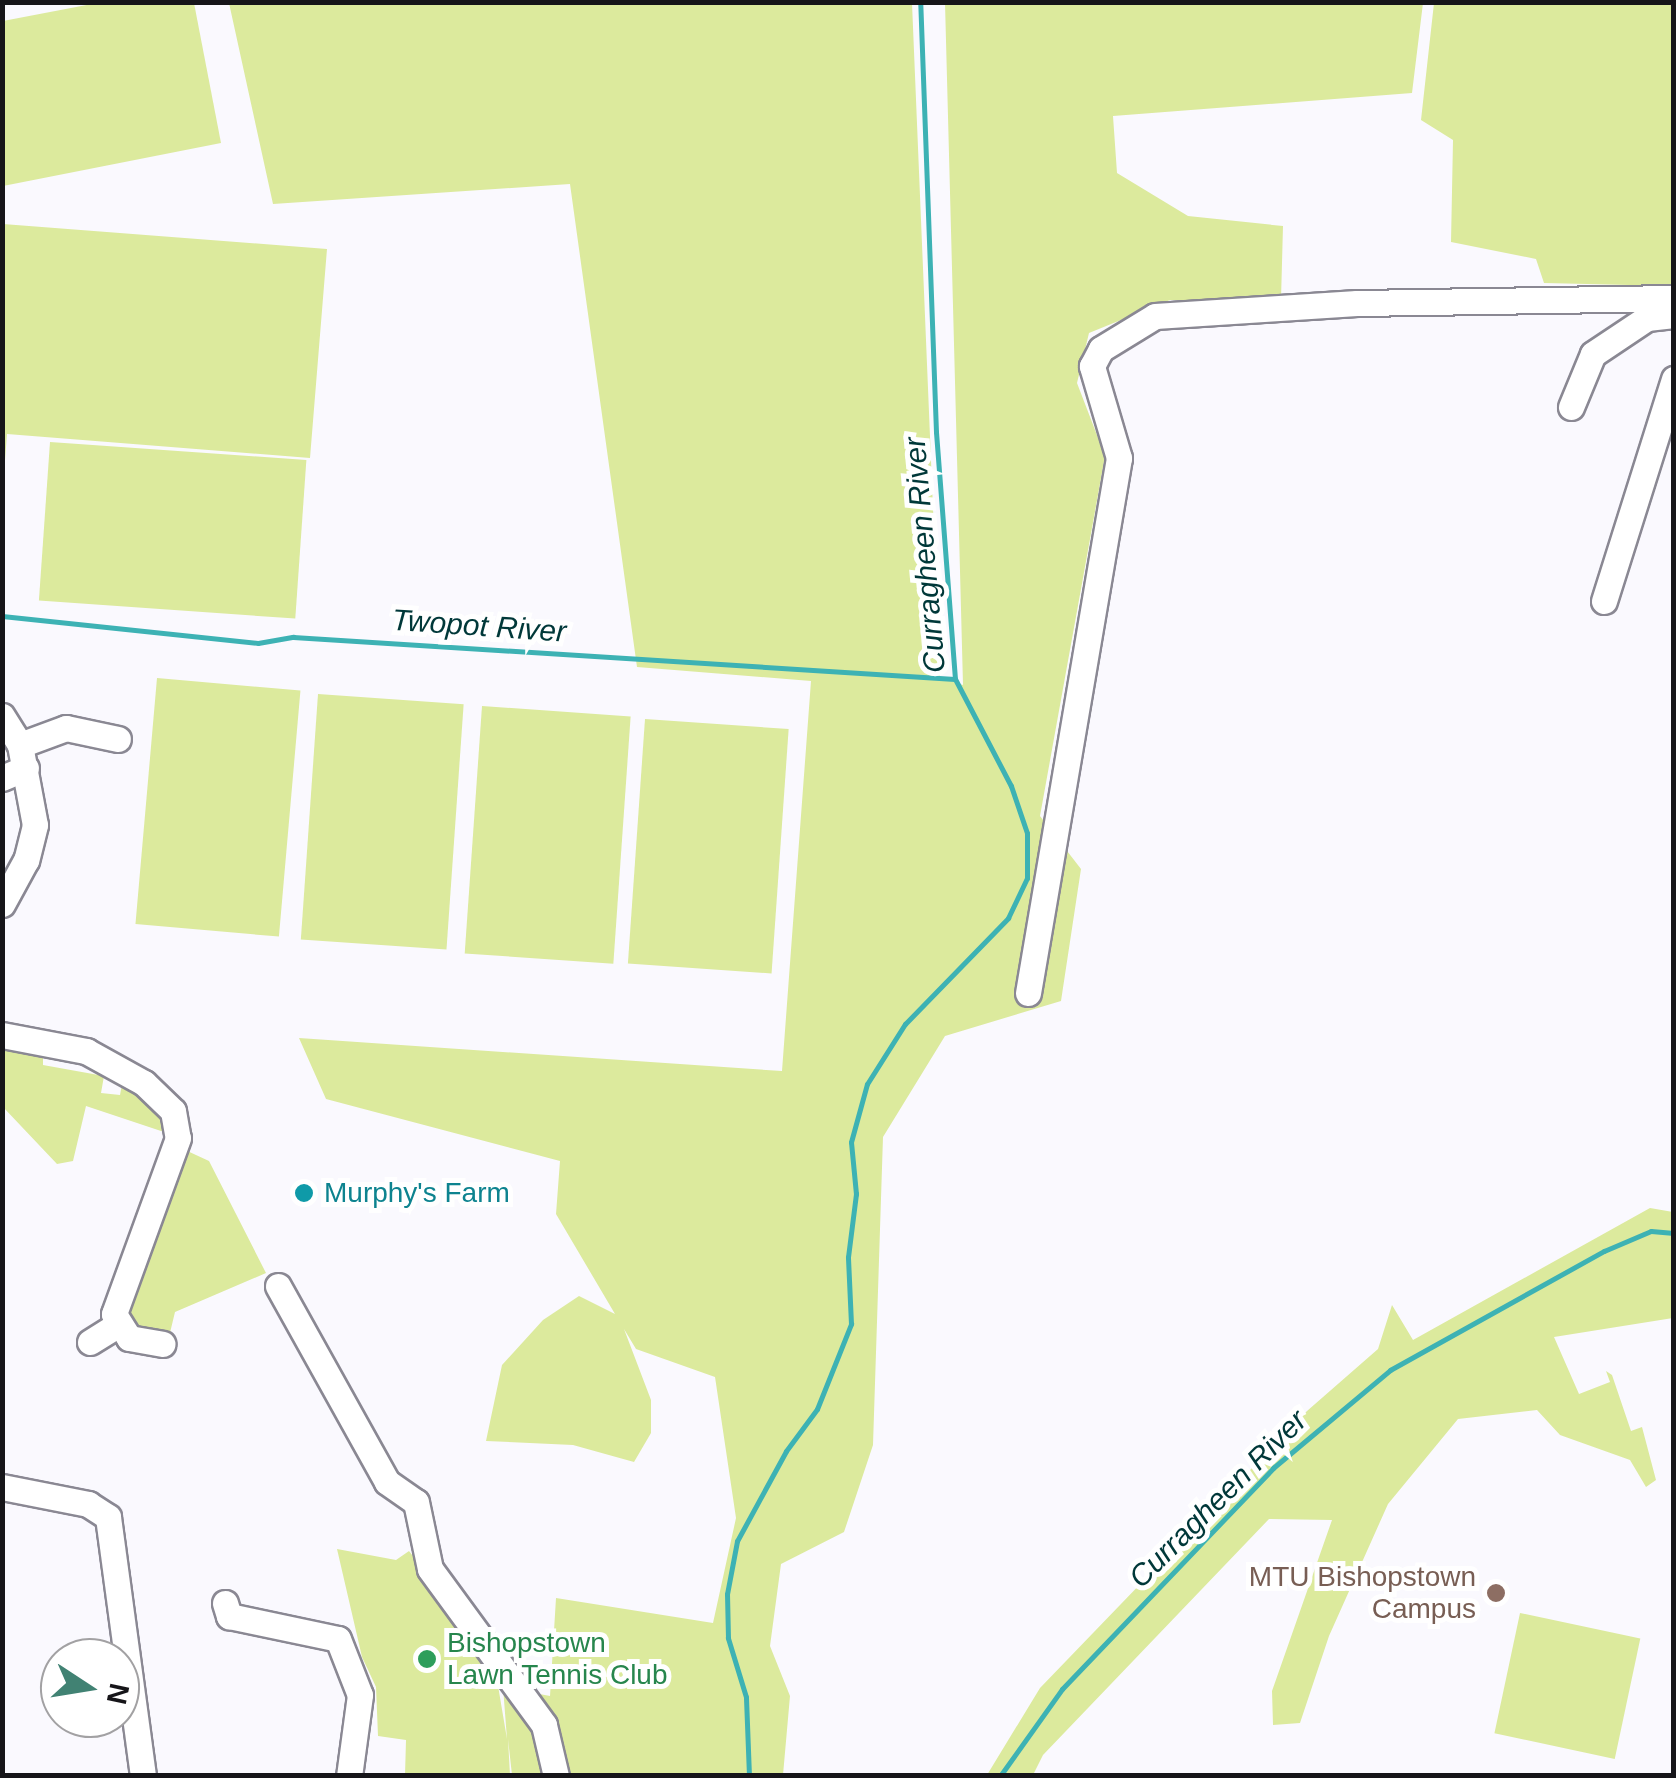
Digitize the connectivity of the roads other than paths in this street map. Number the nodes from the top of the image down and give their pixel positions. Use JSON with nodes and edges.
{"nodes":[{"id":1,"x":1674,"y":298,"type":"edge"},
{"id":2,"x":1674,"y":315,"type":"edge"},
{"id":3,"x":1674,"y":379,"type":"edge"},
{"id":4,"x":1571,"y":407,"type":"dead end"},
{"id":5,"x":1604,"y":601,"type":"dead end"},
{"id":6,"x":3,"y":720,"type":"edge"},
{"id":7,"x":118,"y":740,"type":"dead end"},
{"id":8,"x":16,"y":764,"type":"edge"},
{"id":9,"x":2,"y":904,"type":"edge"},
{"id":10,"x":1028,"y":993,"type":"dead end"},
{"id":11,"x":2,"y":1035,"type":"edge"},
{"id":12,"x":278,"y":1286,"type":"dead end"},
{"id":13,"x":116,"y":1326,"type":"junction"},
{"id":14,"x":90,"y":1342,"type":"dead end"},
{"id":15,"x":162,"y":1344,"type":"dead end"},
{"id":16,"x":2,"y":1487,"type":"edge"},
{"id":17,"x":225,"y":1603,"type":"dead end"},
{"id":18,"x":142,"y":1776,"type":"edge"},
{"id":19,"x":349,"y":1776,"type":"edge"},
{"id":20,"x":556,"y":1776,"type":"edge"}],
"edges":[{"from":1,"to":10,"type":"street"},
{"from":2,"to":4,"type":"street"},
{"from":3,"to":5,"type":"street"},
{"from":6,"to":8,"type":"street"},
{"from":7,"to":8,"type":"street"},
{"from":8,"to":9,"type":"street"},
{"from":11,"to":13,"type":"street"},
{"from":12,"to":20,"type":"street"},
{"from":13,"to":14,"type":"street"},
{"from":13,"to":15,"type":"street"},
{"from":16,"to":18,"type":"street"},
{"from":17,"to":19,"type":"street"}]}
